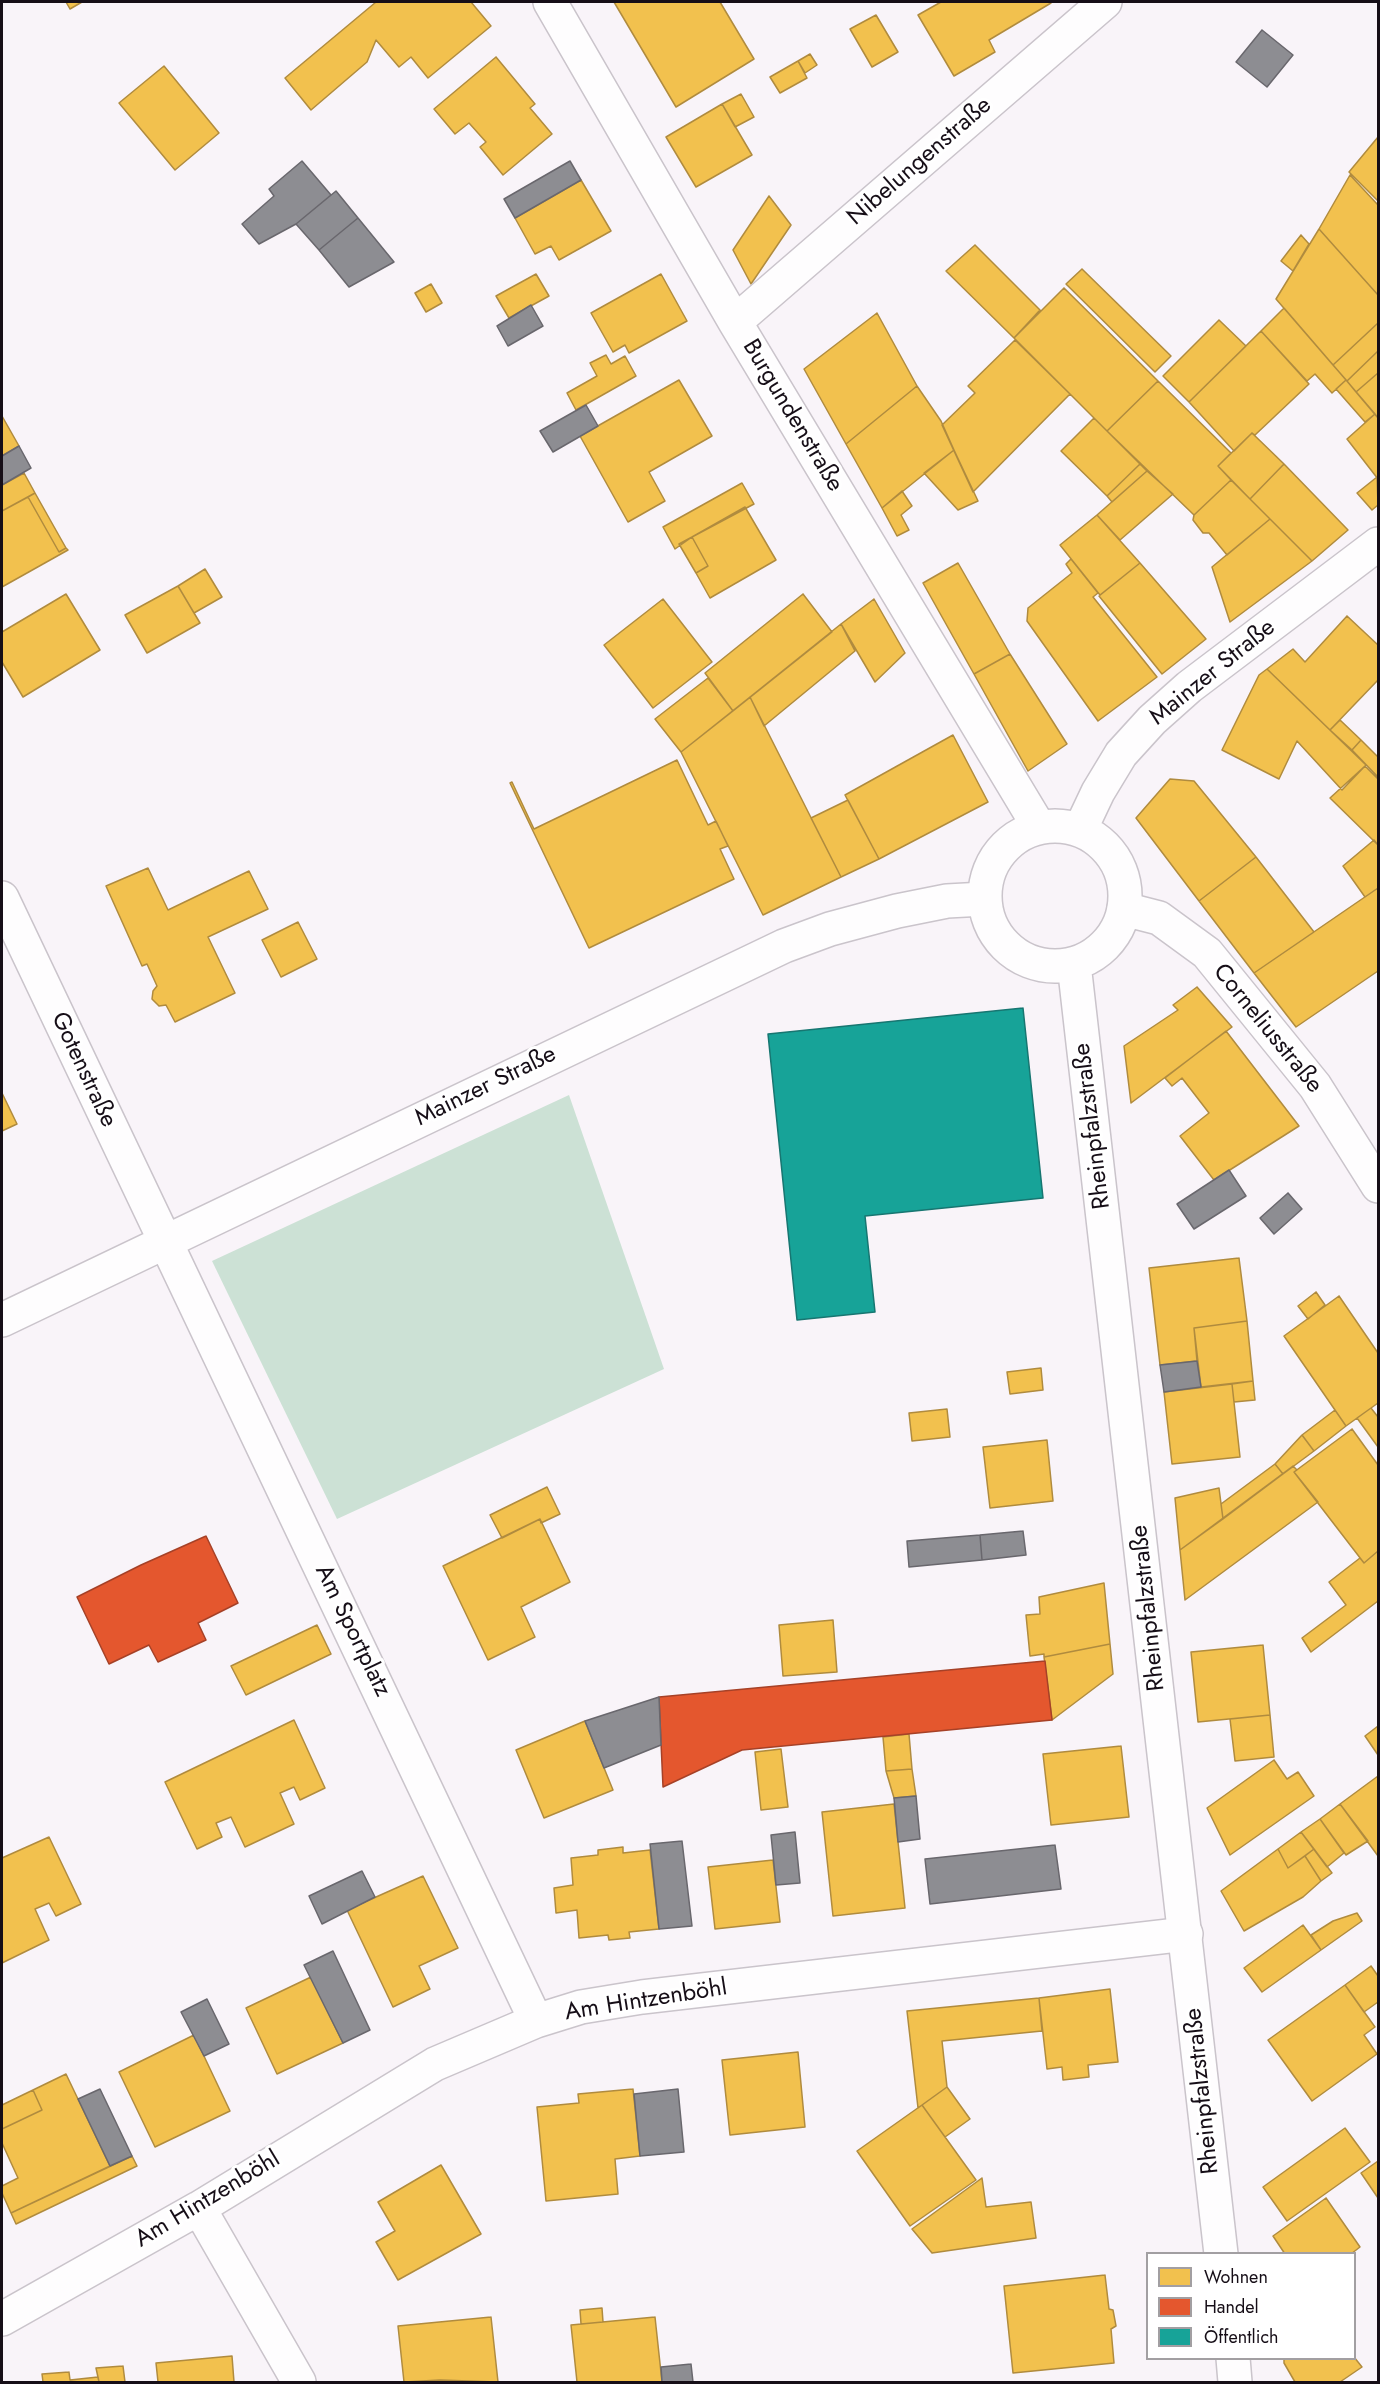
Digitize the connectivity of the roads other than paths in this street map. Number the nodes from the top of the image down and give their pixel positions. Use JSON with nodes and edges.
{"nodes":[{"id":1,"x":550,"y":2,"type":"edge"},
{"id":2,"x":1105,"y":2,"type":"edge"},
{"id":3,"x":735,"y":322,"type":"junction"},
{"id":4,"x":1378,"y":544,"type":"edge"},
{"id":5,"x":1039,"y":827,"type":"junction"},
{"id":6,"x":1080,"y":830,"type":"junction"},
{"id":7,"x":2,"y":898,"type":"edge"},
{"id":8,"x":984,"y":899,"type":"junction"},
{"id":9,"x":1124,"y":909,"type":"junction"},
{"id":10,"x":1074,"y":964,"type":"junction"},
{"id":11,"x":1378,"y":1186,"type":"edge"},
{"id":12,"x":165,"y":1242,"type":"junction"},
{"id":13,"x":2,"y":1320,"type":"edge"},
{"id":14,"x":1186,"y":1934,"type":"junction"},
{"id":15,"x":536,"y":2021,"type":"junction"},
{"id":16,"x":199,"y":2208,"type":"junction"},
{"id":17,"x":1221,"y":2252,"type":"edge"},
{"id":18,"x":2,"y":2319,"type":"edge"},
{"id":19,"x":1233,"y":2360,"type":"edge"},
{"id":20,"x":299,"y":2382,"type":"edge"},
{"id":21,"x":1235,"y":2382,"type":"edge"}],
"edges":[{"from":1,"to":3,"type":"street","name":"Burgundenstraße"},
{"from":2,"to":3,"type":"street","name":"Nibelungenstraße"},
{"from":3,"to":5,"type":"street","name":"Burgundenstraße"},
{"from":4,"to":6,"type":"street","name":"Mainzer Straße"},
{"from":5,"to":6,"type":"street"},
{"from":5,"to":8,"type":"street"},
{"from":6,"to":9,"type":"street"},
{"from":7,"to":12,"type":"street","name":"Gotenstraße"},
{"from":8,"to":10,"type":"street"},
{"from":8,"to":12,"type":"street","name":"Mainzer Straße"},
{"from":9,"to":10,"type":"street"},
{"from":9,"to":11,"type":"street","name":"Corneliusstraße"},
{"from":10,"to":14,"type":"street","name":"Rheinpfalzstraße"},
{"from":12,"to":13,"type":"street","name":"Mainzer Straße"},
{"from":12,"to":15,"type":"street","name":"Am Sportplatz"},
{"from":14,"to":15,"type":"street","name":"Am Hintzenböhl"},
{"from":14,"to":17,"type":"street","name":"Rheinpfalzstraße"},
{"from":15,"to":16,"type":"street","name":"Am Hintzenböhl"},
{"from":16,"to":18,"type":"street","name":"Am Hintzenböhl"},
{"from":16,"to":20,"type":"street"},
{"from":19,"to":21,"type":"street"}]}
